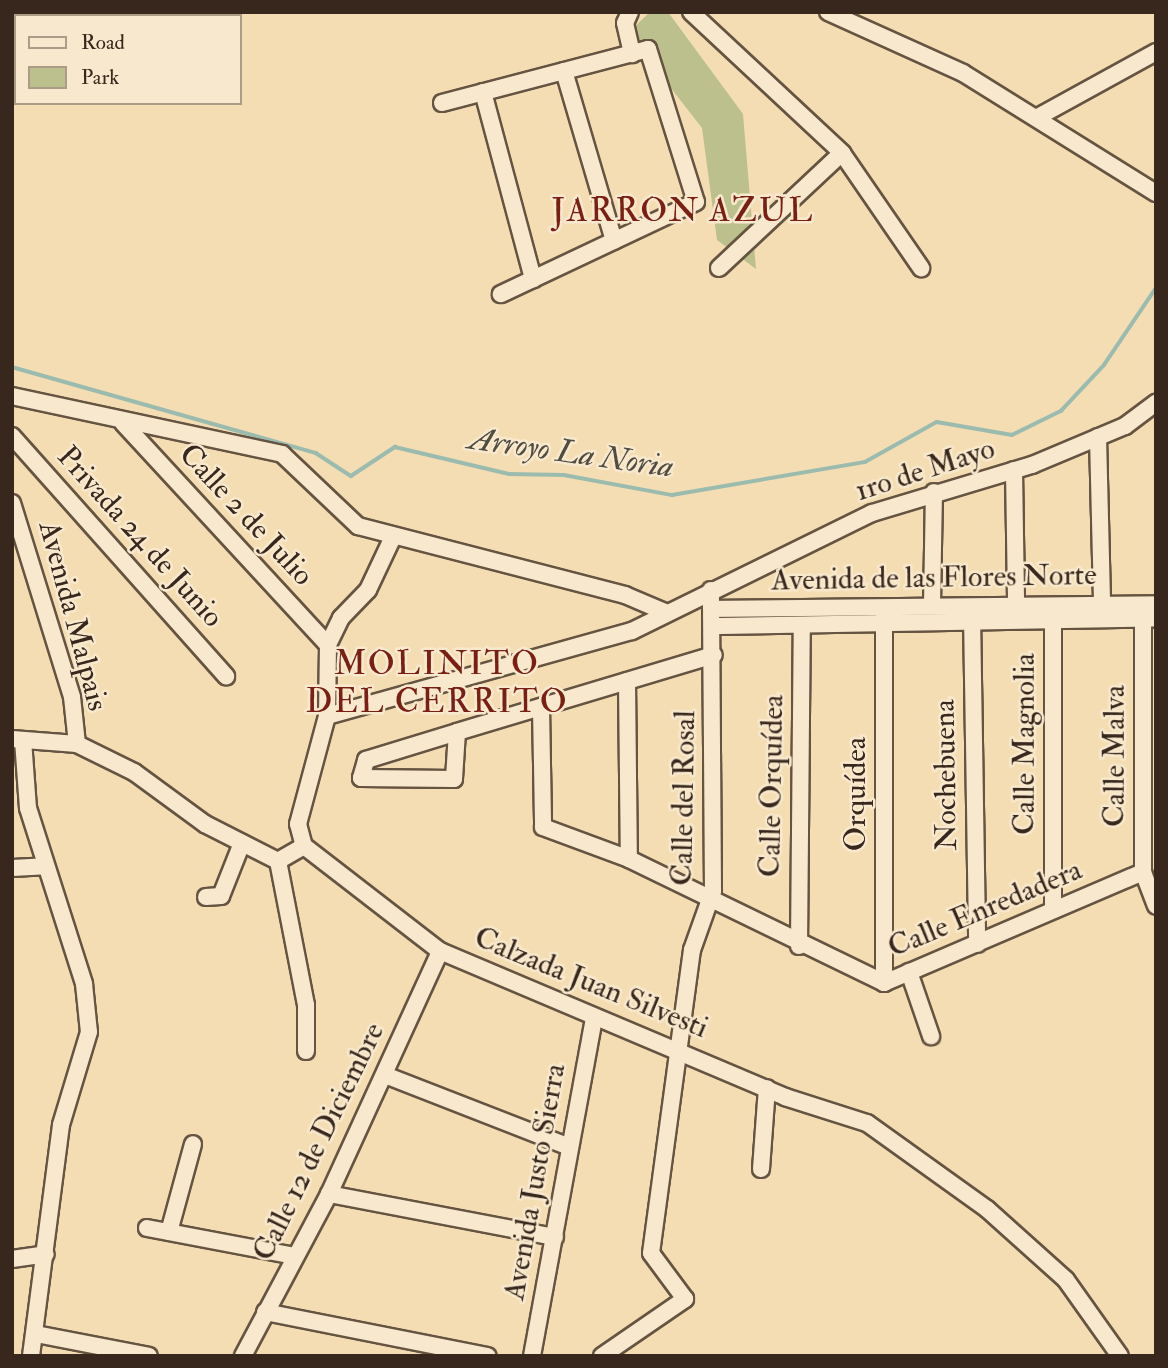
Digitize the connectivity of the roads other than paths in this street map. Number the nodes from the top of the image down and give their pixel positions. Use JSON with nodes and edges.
{"nodes":[{"id":1,"x":630,"y":12,"type":"edge"},
{"id":2,"x":691,"y":12,"type":"edge"},
{"id":3,"x":828,"y":12,"type":"edge"},
{"id":4,"x":1156,"y":51,"type":"edge"},
{"id":5,"x":632,"y":54,"type":"junction"},
{"id":6,"x":564,"y":71,"type":"junction"},
{"id":7,"x":483,"y":92,"type":"junction"},
{"id":8,"x":442,"y":103,"type":"dead end"},
{"id":9,"x":1036,"y":118,"type":"junction"},
{"id":10,"x":842,"y":153,"type":"junction"},
{"id":11,"x":1156,"y":193,"type":"edge"},
{"id":12,"x":614,"y":241,"type":"junction"},
{"id":13,"x":719,"y":268,"type":"dead end"},
{"id":14,"x":920,"y":268,"type":"dead end"},
{"id":15,"x":533,"y":279,"type":"junction"},
{"id":16,"x":501,"y":294,"type":"dead end"},
{"id":17,"x":12,"y":396,"type":"edge"},
{"id":18,"x":1156,"y":404,"type":"edge"},
{"id":19,"x":123,"y":423,"type":"junction"},
{"id":20,"x":12,"y":436,"type":"edge"},
{"id":21,"x":1098,"y":437,"type":"junction"},
{"id":22,"x":1014,"y":470,"type":"junction"},
{"id":23,"x":934,"y":492,"type":"junction"},
{"id":24,"x":12,"y":503,"type":"edge"},
{"id":25,"x":392,"y":539,"type":"junction"},
{"id":26,"x":711,"y":590,"type":"junction"},
{"id":27,"x":1016,"y":604,"type":"junction"},
{"id":28,"x":1102,"y":604,"type":"junction"},
{"id":29,"x":972,"y":605,"type":"junction"},
{"id":30,"x":884,"y":606,"type":"junction"},
{"id":31,"x":932,"y":606,"type":"junction"},
{"id":32,"x":1149,"y":611,"type":"edge"},
{"id":33,"x":665,"y":612,"type":"junction"},
{"id":34,"x":714,"y":617,"type":"junction"},
{"id":35,"x":1053,"y":619,"type":"junction"},
{"id":36,"x":971,"y":622,"type":"junction"},
{"id":37,"x":802,"y":627,"type":"junction"},
{"id":38,"x":883,"y":627,"type":"junction"},
{"id":39,"x":328,"y":645,"type":"junction"},
{"id":40,"x":714,"y":654,"type":"junction"},
{"id":41,"x":226,"y":676,"type":"dead end"},
{"id":42,"x":628,"y":681,"type":"junction"},
{"id":43,"x":541,"y":707,"type":"junction"},
{"id":44,"x":1150,"y":712,"type":"edge"},
{"id":45,"x":327,"y":716,"type":"junction"},
{"id":46,"x":457,"y":732,"type":"junction"},
{"id":47,"x":18,"y":739,"type":"edge"},
{"id":48,"x":77,"y":744,"type":"junction"},
{"id":49,"x":1149,"y":796,"type":"edge"},
{"id":50,"x":242,"y":843,"type":"junction"},
{"id":51,"x":304,"y":846,"type":"junction"},
{"id":52,"x":629,"y":859,"type":"junction"},
{"id":53,"x":278,"y":861,"type":"junction"},
{"id":54,"x":45,"y":866,"type":"junction"},
{"id":55,"x":12,"y":868,"type":"edge"},
{"id":56,"x":1143,"y":872,"type":"junction"},
{"id":57,"x":206,"y":897,"type":"dead end"},
{"id":58,"x":709,"y":902,"type":"junction"},
{"id":59,"x":1156,"y":906,"type":"edge"},
{"id":60,"x":1053,"y":910,"type":"junction"},
{"id":61,"x":976,"y":944,"type":"junction"},
{"id":62,"x":799,"y":946,"type":"junction"},
{"id":63,"x":440,"y":951,"type":"junction"},
{"id":64,"x":909,"y":972,"type":"junction"},
{"id":65,"x":884,"y":983,"type":"junction"},
{"id":66,"x":594,"y":1019,"type":"junction"},
{"id":67,"x":931,"y":1036,"type":"dead end"},
{"id":68,"x":676,"y":1046,"type":"junction"},
{"id":69,"x":306,"y":1051,"type":"dead end"},
{"id":70,"x":385,"y":1075,"type":"junction"},
{"id":71,"x":767,"y":1088,"type":"junction"},
{"id":72,"x":194,"y":1144,"type":"dead end"},
{"id":73,"x":567,"y":1146,"type":"junction"},
{"id":74,"x":761,"y":1169,"type":"dead end"},
{"id":75,"x":329,"y":1194,"type":"junction"},
{"id":76,"x":147,"y":1228,"type":"dead end"},
{"id":77,"x":169,"y":1232,"type":"junction"},
{"id":78,"x":555,"y":1237,"type":"junction"},
{"id":79,"x":47,"y":1254,"type":"junction"},
{"id":80,"x":295,"y":1256,"type":"junction"},
{"id":81,"x":12,"y":1259,"type":"edge"},
{"id":82,"x":265,"y":1312,"type":"junction"},
{"id":83,"x":36,"y":1334,"type":"junction"},
{"id":84,"x":31,"y":1356,"type":"edge"},
{"id":85,"x":149,"y":1356,"type":"edge"},
{"id":86,"x":243,"y":1356,"type":"edge"},
{"id":87,"x":488,"y":1356,"type":"edge"},
{"id":88,"x":532,"y":1356,"type":"edge"},
{"id":89,"x":602,"y":1356,"type":"edge"},
{"id":90,"x":1120,"y":1356,"type":"edge"}],
"edges":[{"from":1,"to":5,"type":"street"},
{"from":2,"to":10,"type":"street"},
{"from":3,"to":9,"type":"street"},
{"from":4,"to":9,"type":"street"},
{"from":5,"to":6,"type":"street"},
{"from":5,"to":12,"type":"street"},
{"from":6,"to":7,"type":"street"},
{"from":6,"to":12,"type":"street"},
{"from":7,"to":8,"type":"street"},
{"from":7,"to":15,"type":"street"},
{"from":9,"to":11,"type":"street"},
{"from":10,"to":13,"type":"street"},
{"from":10,"to":14,"type":"street"},
{"from":12,"to":15,"type":"street"},
{"from":15,"to":16,"type":"street"},
{"from":17,"to":19,"type":"street"},
{"from":18,"to":21,"type":"street","name":"1ro de Mayo"},
{"from":19,"to":25,"type":"street"},
{"from":19,"to":39,"type":"street","name":"Calle 2 de Julio"},
{"from":20,"to":41,"type":"street","name":"Privada 24 de Junio"},
{"from":21,"to":22,"type":"street","name":"1ro de Mayo"},
{"from":21,"to":28,"type":"street"},
{"from":22,"to":23,"type":"street","name":"1ro de Mayo"},
{"from":22,"to":27,"type":"street"},
{"from":23,"to":26,"type":"street","name":"1ro de Mayo"},
{"from":23,"to":31,"type":"street"},
{"from":24,"to":48,"type":"street","name":"Avenida Malpais"},
{"from":25,"to":33,"type":"street"},
{"from":25,"to":39,"type":"street"},
{"from":26,"to":33,"type":"street"},
{"from":26,"to":34,"type":"street","name":"Calle del Rosal"},
{"from":27,"to":28,"type":"street","name":"Avenida de las Flores Norte"},
{"from":27,"to":29,"type":"street","name":"Avenida de las Flores Norte"},
{"from":28,"to":32,"type":"street","name":"Avenida de las Flores Norte"},
{"from":29,"to":31,"type":"street","name":"Avenida de las Flores Norte"},
{"from":29,"to":36,"type":"street","name":"Nochebuena"},
{"from":30,"to":31,"type":"street","name":"Avenida de las Flores Norte"},
{"from":30,"to":34,"type":"street","name":"Avenida de las Flores Norte"},
{"from":30,"to":38,"type":"street","name":"Orquídea"},
{"from":32,"to":35,"type":"street","name":"Avenida de las Flores Norte"},
{"from":32,"to":44,"type":"street","name":"Calle Malva"},
{"from":33,"to":45,"type":"street"},
{"from":34,"to":37,"type":"street","name":"Avenida de las Flores Norte"},
{"from":34,"to":40,"type":"street","name":"Calle del Rosal"},
{"from":35,"to":36,"type":"street","name":"Avenida de las Flores Norte"},
{"from":35,"to":60,"type":"street","name":"Calle Magnolia"},
{"from":36,"to":38,"type":"street","name":"Avenida de las Flores Norte"},
{"from":36,"to":61,"type":"street","name":"Nochebuena"},
{"from":37,"to":38,"type":"street","name":"Avenida de las Flores Norte"},
{"from":37,"to":62,"type":"street","name":"Calle Orquídea"},
{"from":38,"to":65,"type":"street","name":"Orquídea"},
{"from":39,"to":45,"type":"street"},
{"from":40,"to":42,"type":"street"},
{"from":40,"to":58,"type":"street","name":"Calle del Rosal"},
{"from":42,"to":43,"type":"street"},
{"from":42,"to":52,"type":"street"},
{"from":43,"to":46,"type":"street"},
{"from":43,"to":52,"type":"street","name":"Calle Enredadera"},
{"from":44,"to":49,"type":"street","name":"Calle Malva"},
{"from":45,"to":51,"type":"street"},
{"from":46,"to":46,"type":"street"},
{"from":47,"to":48,"type":"street"},
{"from":47,"to":54,"type":"street"},
{"from":48,"to":50,"type":"street"},
{"from":49,"to":56,"type":"street","name":"Calle Malva"},
{"from":50,"to":53,"type":"street"},
{"from":50,"to":57,"type":"street"},
{"from":51,"to":53,"type":"street"},
{"from":51,"to":63,"type":"street","name":"Calzada Juan Silvesti"},
{"from":52,"to":58,"type":"street","name":"Calle Enredadera"},
{"from":53,"to":69,"type":"street"},
{"from":54,"to":55,"type":"street"},
{"from":54,"to":79,"type":"street"},
{"from":56,"to":59,"type":"street","name":"Calle Malva"},
{"from":56,"to":60,"type":"street","name":"Calle Enredadera"},
{"from":58,"to":62,"type":"street","name":"Calle Enredadera"},
{"from":58,"to":68,"type":"street","name":"Calle del Rosal"},
{"from":60,"to":61,"type":"street","name":"Calle Enredadera"},
{"from":61,"to":64,"type":"street","name":"Calle Enredadera"},
{"from":62,"to":65,"type":"street","name":"Calle Enredadera"},
{"from":63,"to":66,"type":"street","name":"Calzada Juan Silvesti"},
{"from":63,"to":70,"type":"street","name":"Calle 12 de Diciembre"},
{"from":64,"to":65,"type":"street","name":"Calle Enredadera"},
{"from":64,"to":67,"type":"street"},
{"from":66,"to":68,"type":"street","name":"Calzada Juan Silvesti"},
{"from":66,"to":73,"type":"street","name":"Avenida Justo Sierra"},
{"from":68,"to":71,"type":"street","name":"Calzada Juan Silvesti"},
{"from":68,"to":89,"type":"street","name":"Calle del Rosal"},
{"from":70,"to":73,"type":"street"},
{"from":70,"to":75,"type":"street","name":"Calle 12 de Diciembre"},
{"from":71,"to":74,"type":"street"},
{"from":71,"to":90,"type":"street","name":"Calzada Juan Silvesti"},
{"from":72,"to":77,"type":"street"},
{"from":73,"to":78,"type":"street","name":"Avenida Justo Sierra"},
{"from":75,"to":78,"type":"street"},
{"from":75,"to":80,"type":"street","name":"Calle 12 de Diciembre"},
{"from":76,"to":77,"type":"street"},
{"from":77,"to":80,"type":"street"},
{"from":78,"to":88,"type":"street","name":"Avenida Justo Sierra"},
{"from":79,"to":81,"type":"street"},
{"from":79,"to":83,"type":"street"},
{"from":80,"to":82,"type":"street","name":"Calle 12 de Diciembre"},
{"from":82,"to":86,"type":"street","name":"Calle 12 de Diciembre"},
{"from":82,"to":87,"type":"street"},
{"from":83,"to":84,"type":"street"},
{"from":83,"to":85,"type":"street"}]}
